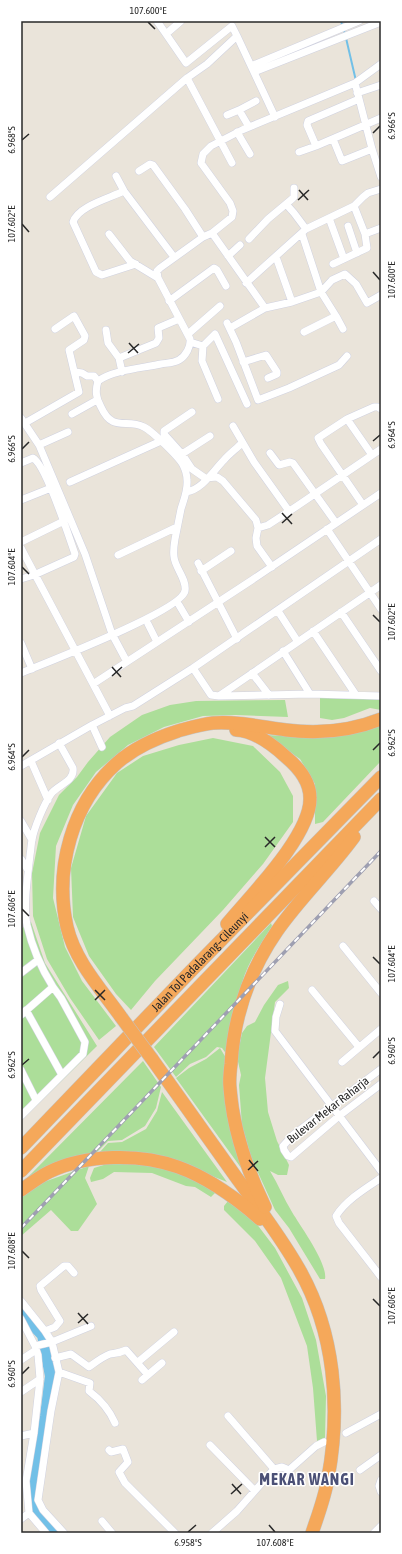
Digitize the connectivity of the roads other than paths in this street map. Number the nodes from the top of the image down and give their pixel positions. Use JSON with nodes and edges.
{"nodes":[{"id":1,"x":157,"y":21,"type":"edge"},
{"id":2,"x":181,"y":21,"type":"edge"},
{"id":3,"x":359,"y":21,"type":"edge"},
{"id":4,"x":381,"y":22,"type":"edge"},
{"id":5,"x":166,"y":34,"type":"junction"},
{"id":6,"x":237,"y":36,"type":"junction"},
{"id":7,"x":381,"y":64,"type":"edge"},
{"id":8,"x":252,"y":69,"type":"junction"},
{"id":9,"x":187,"y":78,"type":"junction"},
{"id":10,"x":356,"y":82,"type":"junction"},
{"id":11,"x":381,"y":85,"type":"edge"},
{"id":12,"x":359,"y":94,"type":"junction"},
{"id":13,"x":256,"y":101,"type":"dead end"},
{"id":14,"x":239,"y":110,"type":"junction"},
{"id":15,"x":227,"y":115,"type":"dead end"},
{"id":16,"x":275,"y":117,"type":"junction"},
{"id":17,"x":380,"y":120,"type":"edge"},
{"id":18,"x":366,"y":124,"type":"junction"},
{"id":19,"x":249,"y":127,"type":"junction"},
{"id":20,"x":237,"y":132,"type":"junction"},
{"id":21,"x":224,"y":139,"type":"junction"},
{"id":22,"x":333,"y":139,"type":"junction"},
{"id":23,"x":316,"y":146,"type":"junction"},
{"id":24,"x":372,"y":149,"type":"junction"},
{"id":25,"x":299,"y":152,"type":"dead end"},
{"id":26,"x":250,"y":154,"type":"dead end"},
{"id":27,"x":232,"y":164,"type":"dead end"},
{"id":28,"x":139,"y":171,"type":"dead end"},
{"id":29,"x":116,"y":176,"type":"dead end"},
{"id":30,"x":381,"y":177,"type":"edge"},
{"id":31,"x":294,"y":188,"type":"dead end"},
{"id":32,"x":381,"y":189,"type":"edge"},
{"id":33,"x":124,"y":191,"type":"junction"},
{"id":34,"x":50,"y":197,"type":"dead end"},
{"id":35,"x":286,"y":204,"type":"junction"},
{"id":36,"x":354,"y":206,"type":"junction"},
{"id":37,"x":329,"y":218,"type":"junction"},
{"id":38,"x":348,"y":226,"type":"dead end"},
{"id":39,"x":381,"y":228,"type":"edge"},
{"id":40,"x":304,"y":232,"type":"junction"},
{"id":41,"x":212,"y":233,"type":"junction"},
{"id":42,"x":109,"y":234,"type":"dead end"},
{"id":43,"x":365,"y":234,"type":"junction"},
{"id":44,"x":203,"y":237,"type":"junction"},
{"id":45,"x":249,"y":239,"type":"dead end"},
{"id":46,"x":240,"y":245,"type":"dead end"},
{"id":47,"x":358,"y":253,"type":"junction"},
{"id":48,"x":228,"y":256,"type":"junction"},
{"id":49,"x":174,"y":258,"type":"junction"},
{"id":50,"x":276,"y":258,"type":"junction"},
{"id":51,"x":344,"y":259,"type":"junction"},
{"id":52,"x":136,"y":264,"type":"junction"},
{"id":53,"x":333,"y":264,"type":"dead end"},
{"id":54,"x":158,"y":278,"type":"junction"},
{"id":55,"x":246,"y":283,"type":"junction"},
{"id":56,"x":226,"y":286,"type":"dead end"},
{"id":57,"x":320,"y":292,"type":"junction"},
{"id":58,"x":381,"y":295,"type":"edge"},
{"id":59,"x":169,"y":301,"type":"junction"},
{"id":60,"x":292,"y":302,"type":"junction"},
{"id":61,"x":220,"y":306,"type":"dead end"},
{"id":62,"x":265,"y":308,"type":"junction"},
{"id":63,"x":336,"y":316,"type":"junction"},
{"id":64,"x":179,"y":318,"type":"junction"},
{"id":65,"x":55,"y":329,"type":"dead end"},
{"id":66,"x":343,"y":329,"type":"dead end"},
{"id":67,"x":106,"y":330,"type":"dead end"},
{"id":68,"x":304,"y":332,"type":"dead end"},
{"id":69,"x":188,"y":334,"type":"junction"},
{"id":70,"x":190,"y":342,"type":"junction"},
{"id":71,"x":203,"y":346,"type":"junction"},
{"id":72,"x":347,"y":356,"type":"dead end"},
{"id":73,"x":119,"y":358,"type":"junction"},
{"id":74,"x":243,"y":362,"type":"junction"},
{"id":75,"x":75,"y":372,"type":"junction"},
{"id":76,"x":122,"y":372,"type":"junction"},
{"id":77,"x":268,"y":378,"type":"dead end"},
{"id":78,"x":98,"y":381,"type":"junction"},
{"id":79,"x":218,"y":399,"type":"dead end"},
{"id":80,"x":97,"y":400,"type":"junction"},
{"id":81,"x":247,"y":404,"type":"dead end"},
{"id":82,"x":381,"y":409,"type":"edge"},
{"id":83,"x":192,"y":412,"type":"dead end"},
{"id":84,"x":72,"y":414,"type":"dead end"},
{"id":85,"x":347,"y":419,"type":"junction"},
{"id":86,"x":23,"y":420,"type":"edge"},
{"id":87,"x":233,"y":426,"type":"dead end"},
{"id":88,"x":68,"y":432,"type":"dead end"},
{"id":89,"x":210,"y":436,"type":"dead end"},
{"id":90,"x":161,"y":441,"type":"junction"},
{"id":91,"x":242,"y":443,"type":"junction"},
{"id":92,"x":39,"y":445,"type":"junction"},
{"id":93,"x":381,"y":449,"type":"edge"},
{"id":94,"x":270,"y":453,"type":"dead end"},
{"id":95,"x":182,"y":454,"type":"junction"},
{"id":96,"x":372,"y":455,"type":"junction"},
{"id":97,"x":21,"y":463,"type":"edge"},
{"id":98,"x":342,"y":476,"type":"junction"},
{"id":99,"x":208,"y":477,"type":"junction"},
{"id":100,"x":70,"y":482,"type":"dead end"},
{"id":101,"x":51,"y":488,"type":"junction"},
{"id":102,"x":186,"y":492,"type":"junction"},
{"id":103,"x":315,"y":493,"type":"junction"},
{"id":104,"x":381,"y":493,"type":"edge"},
{"id":105,"x":21,"y":500,"type":"edge"},
{"id":106,"x":363,"y":505,"type":"junction"},
{"id":107,"x":289,"y":511,"type":"junction"},
{"id":108,"x":64,"y":521,"type":"junction"},
{"id":109,"x":336,"y":523,"type":"junction"},
{"id":110,"x":177,"y":527,"type":"junction"},
{"id":111,"x":258,"y":528,"type":"junction"},
{"id":112,"x":327,"y":529,"type":"junction"},
{"id":113,"x":381,"y":539,"type":"edge"},
{"id":114,"x":21,"y":542,"type":"edge"},
{"id":115,"x":21,"y":548,"type":"edge"},
{"id":116,"x":232,"y":551,"type":"dead end"},
{"id":117,"x":118,"y":555,"type":"dead end"},
{"id":118,"x":349,"y":562,"type":"junction"},
{"id":119,"x":198,"y":563,"type":"dead end"},
{"id":120,"x":272,"y":567,"type":"junction"},
{"id":121,"x":201,"y":571,"type":"junction"},
{"id":122,"x":34,"y":575,"type":"junction"},
{"id":123,"x":21,"y":579,"type":"edge"},
{"id":124,"x":381,"y":584,"type":"edge"},
{"id":125,"x":369,"y":592,"type":"junction"},
{"id":126,"x":218,"y":603,"type":"junction"},
{"id":127,"x":179,"y":605,"type":"dead end"},
{"id":128,"x":381,"y":609,"type":"edge"},
{"id":129,"x":278,"y":611,"type":"junction"},
{"id":130,"x":341,"y":612,"type":"junction"},
{"id":131,"x":189,"y":622,"type":"junction"},
{"id":132,"x":148,"y":624,"type":"dead end"},
{"id":133,"x":313,"y":631,"type":"junction"},
{"id":134,"x":112,"y":634,"type":"junction"},
{"id":135,"x":237,"y":639,"type":"junction"},
{"id":136,"x":157,"y":642,"type":"junction"},
{"id":137,"x":298,"y":642,"type":"junction"},
{"id":138,"x":21,"y":643,"type":"edge"},
{"id":139,"x":76,"y":650,"type":"junction"},
{"id":140,"x":284,"y":652,"type":"junction"},
{"id":141,"x":127,"y":662,"type":"junction"},
{"id":142,"x":193,"y":668,"type":"junction"},
{"id":143,"x":32,"y":669,"type":"junction"},
{"id":144,"x":381,"y":671,"type":"edge"},
{"id":145,"x":21,"y":673,"type":"edge"},
{"id":146,"x":252,"y":673,"type":"junction"},
{"id":147,"x":93,"y":684,"type":"junction"},
{"id":148,"x":310,"y":694,"type":"junction"},
{"id":149,"x":270,"y":695,"type":"junction"},
{"id":150,"x":356,"y":695,"type":"junction"},
{"id":151,"x":220,"y":696,"type":"junction"},
{"id":152,"x":381,"y":696,"type":"edge"},
{"id":153,"x":110,"y":716,"type":"junction"},
{"id":154,"x":381,"y":719,"type":"edge"},
{"id":155,"x":92,"y":725,"type":"junction"},
{"id":156,"x":196,"y":726,"type":"junction"},
{"id":157,"x":59,"y":743,"type":"junction"},
{"id":158,"x":102,"y":747,"type":"dead end"},
{"id":159,"x":31,"y":761,"type":"junction"},
{"id":160,"x":21,"y":766,"type":"edge"},
{"id":161,"x":381,"y":777,"type":"edge"},
{"id":162,"x":48,"y":800,"type":"junction"},
{"id":163,"x":381,"y":800,"type":"edge"},
{"id":164,"x":21,"y":821,"type":"edge"},
{"id":165,"x":32,"y":840,"type":"junction"},
{"id":166,"x":21,"y":859,"type":"edge"},
{"id":167,"x":25,"y":876,"type":"edge"},
{"id":168,"x":374,"y":901,"type":"dead end"},
{"id":169,"x":381,"y":909,"type":"edge"},
{"id":170,"x":24,"y":926,"type":"edge"},
{"id":171,"x":343,"y":946,"type":"dead end"},
{"id":172,"x":38,"y":960,"type":"junction"},
{"id":173,"x":190,"y":972,"type":"junction"},
{"id":174,"x":21,"y":973,"type":"edge"},
{"id":175,"x":53,"y":987,"type":"junction"},
{"id":176,"x":312,"y":990,"type":"dead end"},
{"id":177,"x":381,"y":993,"type":"edge"},
{"id":178,"x":280,"y":1004,"type":"dead end"},
{"id":179,"x":24,"y":1012,"type":"edge"},
{"id":180,"x":381,"y":1030,"type":"edge"},
{"id":181,"x":359,"y":1047,"type":"junction"},
{"id":182,"x":342,"y":1062,"type":"dead end"},
{"id":183,"x":381,"y":1069,"type":"edge"},
{"id":184,"x":21,"y":1070,"type":"edge"},
{"id":185,"x":62,"y":1075,"type":"junction"},
{"id":186,"x":381,"y":1084,"type":"edge"},
{"id":187,"x":36,"y":1100,"type":"junction"},
{"id":188,"x":330,"y":1104,"type":"junction"},
{"id":189,"x":21,"y":1116,"type":"edge"},
{"id":190,"x":339,"y":1116,"type":"junction"},
{"id":191,"x":21,"y":1148,"type":"edge"},
{"id":192,"x":21,"y":1170,"type":"edge"},
{"id":193,"x":381,"y":1170,"type":"edge"},
{"id":194,"x":381,"y":1178,"type":"edge"},
{"id":195,"x":21,"y":1190,"type":"edge"},
{"id":196,"x":278,"y":1235,"type":"junction"},
{"id":197,"x":74,"y":1273,"type":"dead end"},
{"id":198,"x":381,"y":1277,"type":"edge"},
{"id":199,"x":21,"y":1301,"type":"edge"},
{"id":200,"x":21,"y":1320,"type":"edge"},
{"id":201,"x":91,"y":1326,"type":"dead end"},
{"id":202,"x":45,"y":1331,"type":"junction"},
{"id":203,"x":174,"y":1332,"type":"dead end"},
{"id":204,"x":51,"y":1342,"type":"junction"},
{"id":205,"x":37,"y":1347,"type":"junction"},
{"id":206,"x":55,"y":1358,"type":"junction"},
{"id":207,"x":21,"y":1360,"type":"edge"},
{"id":208,"x":138,"y":1362,"type":"junction"},
{"id":209,"x":162,"y":1363,"type":"dead end"},
{"id":210,"x":59,"y":1372,"type":"junction"},
{"id":211,"x":148,"y":1375,"type":"junction"},
{"id":212,"x":40,"y":1380,"type":"junction"},
{"id":213,"x":142,"y":1380,"type":"dead end"},
{"id":214,"x":21,"y":1392,"type":"edge"},
{"id":215,"x":381,"y":1414,"type":"edge"},
{"id":216,"x":228,"y":1416,"type":"dead end"},
{"id":217,"x":115,"y":1423,"type":"dead end"},
{"id":218,"x":34,"y":1433,"type":"junction"},
{"id":219,"x":346,"y":1433,"type":"dead end"},
{"id":220,"x":21,"y":1436,"type":"edge"},
{"id":221,"x":324,"y":1442,"type":"dead end"},
{"id":222,"x":210,"y":1445,"type":"dead end"},
{"id":223,"x":109,"y":1450,"type":"dead end"},
{"id":224,"x":381,"y":1455,"type":"edge"},
{"id":225,"x":274,"y":1469,"type":"junction"},
{"id":226,"x":360,"y":1470,"type":"dead end"},
{"id":227,"x":381,"y":1480,"type":"edge"},
{"id":228,"x":24,"y":1481,"type":"edge"},
{"id":229,"x":254,"y":1490,"type":"junction"},
{"id":230,"x":381,"y":1492,"type":"edge"},
{"id":231,"x":29,"y":1513,"type":"junction"},
{"id":232,"x":21,"y":1519,"type":"edge"},
{"id":233,"x":102,"y":1521,"type":"dead end"},
{"id":234,"x":381,"y":1526,"type":"edge"},
{"id":235,"x":46,"y":1533,"type":"edge"},
{"id":236,"x":64,"y":1533,"type":"edge"},
{"id":237,"x":112,"y":1533,"type":"edge"},
{"id":238,"x":175,"y":1533,"type":"edge"},
{"id":239,"x":212,"y":1533,"type":"edge"},
{"id":240,"x":312,"y":1533,"type":"edge"},
{"id":241,"x":374,"y":1533,"type":"edge"}],
"edges":[{"from":1,"to":5,"type":"street"},
{"from":2,"to":5,"type":"street"},
{"from":3,"to":8,"type":"street"},
{"from":4,"to":8,"type":"street"},
{"from":5,"to":6,"type":"street"},
{"from":6,"to":8,"type":"street"},
{"from":6,"to":9,"type":"street"},
{"from":7,"to":10,"type":"street"},
{"from":8,"to":16,"type":"street"},
{"from":9,"to":21,"type":"street"},
{"from":9,"to":34,"type":"street"},
{"from":10,"to":12,"type":"street"},
{"from":10,"to":16,"type":"street"},
{"from":11,"to":12,"type":"street"},
{"from":12,"to":18,"type":"street"},
{"from":12,"to":23,"type":"street"},
{"from":13,"to":14,"type":"street"},
{"from":14,"to":15,"type":"street"},
{"from":14,"to":19,"type":"street"},
{"from":16,"to":19,"type":"street"},
{"from":17,"to":18,"type":"street"},
{"from":18,"to":22,"type":"street"},
{"from":18,"to":24,"type":"street"},
{"from":19,"to":20,"type":"street"},
{"from":20,"to":21,"type":"street"},
{"from":20,"to":26,"type":"street"},
{"from":21,"to":27,"type":"street"},
{"from":21,"to":41,"type":"street"},
{"from":22,"to":23,"type":"street"},
{"from":22,"to":24,"type":"street"},
{"from":23,"to":25,"type":"street"},
{"from":24,"to":30,"type":"street"},
{"from":28,"to":44,"type":"street"},
{"from":29,"to":33,"type":"street"},
{"from":31,"to":35,"type":"street"},
{"from":32,"to":36,"type":"street"},
{"from":33,"to":49,"type":"street"},
{"from":33,"to":52,"type":"street"},
{"from":35,"to":40,"type":"street"},
{"from":35,"to":45,"type":"street"},
{"from":36,"to":37,"type":"street"},
{"from":36,"to":43,"type":"street"},
{"from":37,"to":40,"type":"street"},
{"from":37,"to":51,"type":"street"},
{"from":38,"to":47,"type":"street"},
{"from":39,"to":43,"type":"street"},
{"from":40,"to":50,"type":"street"},
{"from":40,"to":57,"type":"street"},
{"from":41,"to":44,"type":"street"},
{"from":41,"to":48,"type":"street"},
{"from":42,"to":52,"type":"street"},
{"from":43,"to":47,"type":"street"},
{"from":44,"to":49,"type":"street"},
{"from":46,"to":48,"type":"street"},
{"from":47,"to":51,"type":"street"},
{"from":48,"to":55,"type":"street"},
{"from":49,"to":54,"type":"street"},
{"from":50,"to":55,"type":"street"},
{"from":50,"to":60,"type":"street"},
{"from":51,"to":53,"type":"street"},
{"from":52,"to":54,"type":"street"},
{"from":54,"to":59,"type":"street"},
{"from":55,"to":62,"type":"street"},
{"from":56,"to":59,"type":"street"},
{"from":57,"to":58,"type":"street"},
{"from":57,"to":60,"type":"street"},
{"from":57,"to":63,"type":"street"},
{"from":59,"to":64,"type":"street"},
{"from":60,"to":62,"type":"street"},
{"from":61,"to":69,"type":"street"},
{"from":62,"to":74,"type":"street"},
{"from":63,"to":66,"type":"street"},
{"from":63,"to":68,"type":"street"},
{"from":64,"to":69,"type":"street"},
{"from":64,"to":73,"type":"street"},
{"from":65,"to":75,"type":"street"},
{"from":67,"to":73,"type":"street"},
{"from":69,"to":70,"type":"street"},
{"from":70,"to":71,"type":"street"},
{"from":70,"to":76,"type":"street"},
{"from":71,"to":79,"type":"street"},
{"from":71,"to":81,"type":"street"},
{"from":72,"to":74,"type":"street"},
{"from":73,"to":76,"type":"street"},
{"from":74,"to":77,"type":"street"},
{"from":75,"to":78,"type":"street"},
{"from":75,"to":86,"type":"street"},
{"from":76,"to":78,"type":"street"},
{"from":78,"to":80,"type":"street"},
{"from":80,"to":84,"type":"street"},
{"from":80,"to":90,"type":"street"},
{"from":82,"to":85,"type":"street"},
{"from":83,"to":95,"type":"street"},
{"from":85,"to":96,"type":"street"},
{"from":85,"to":98,"type":"street"},
{"from":86,"to":92,"type":"street"},
{"from":87,"to":91,"type":"street"},
{"from":88,"to":92,"type":"street"},
{"from":89,"to":95,"type":"street"},
{"from":90,"to":100,"type":"street"},
{"from":90,"to":102,"type":"street"},
{"from":91,"to":99,"type":"street"},
{"from":91,"to":107,"type":"street"},
{"from":92,"to":134,"type":"street"},
{"from":93,"to":96,"type":"street"},
{"from":94,"to":103,"type":"street"},
{"from":95,"to":99,"type":"street"},
{"from":96,"to":98,"type":"street"},
{"from":97,"to":101,"type":"street"},
{"from":98,"to":103,"type":"street"},
{"from":98,"to":106,"type":"street"},
{"from":99,"to":102,"type":"street"},
{"from":99,"to":111,"type":"street"},
{"from":101,"to":105,"type":"street"},
{"from":101,"to":108,"type":"street"},
{"from":102,"to":110,"type":"street"},
{"from":103,"to":107,"type":"street"},
{"from":103,"to":109,"type":"street"},
{"from":104,"to":106,"type":"street"},
{"from":106,"to":109,"type":"street"},
{"from":107,"to":111,"type":"street"},
{"from":108,"to":114,"type":"street"},
{"from":108,"to":122,"type":"street"},
{"from":109,"to":112,"type":"street"},
{"from":110,"to":117,"type":"street"},
{"from":110,"to":134,"type":"street"},
{"from":111,"to":120,"type":"street"},
{"from":112,"to":118,"type":"street"},
{"from":112,"to":120,"type":"street"},
{"from":113,"to":118,"type":"street"},
{"from":115,"to":122,"type":"street"},
{"from":116,"to":121,"type":"street"},
{"from":118,"to":125,"type":"street"},
{"from":118,"to":129,"type":"street"},
{"from":119,"to":121,"type":"street"},
{"from":120,"to":126,"type":"street"},
{"from":121,"to":126,"type":"street"},
{"from":122,"to":123,"type":"street"},
{"from":122,"to":139,"type":"street"},
{"from":124,"to":125,"type":"street"},
{"from":125,"to":128,"type":"street"},
{"from":125,"to":130,"type":"street"},
{"from":126,"to":131,"type":"street"},
{"from":126,"to":135,"type":"street"},
{"from":127,"to":131,"type":"street"},
{"from":129,"to":135,"type":"street"},
{"from":129,"to":137,"type":"street"},
{"from":130,"to":133,"type":"street"},
{"from":130,"to":144,"type":"street"},
{"from":131,"to":136,"type":"street"},
{"from":132,"to":136,"type":"street"},
{"from":133,"to":137,"type":"street"},
{"from":133,"to":150,"type":"street"},
{"from":134,"to":139,"type":"street"},
{"from":134,"to":141,"type":"street"},
{"from":135,"to":142,"type":"street"},
{"from":136,"to":141,"type":"street"},
{"from":137,"to":140,"type":"street"},
{"from":138,"to":143,"type":"street"},
{"from":139,"to":143,"type":"street"},
{"from":139,"to":147,"type":"street"},
{"from":140,"to":146,"type":"street"},
{"from":140,"to":148,"type":"street"},
{"from":141,"to":147,"type":"street"},
{"from":142,"to":151,"type":"street"},
{"from":142,"to":153,"type":"street"},
{"from":143,"to":145,"type":"street"},
{"from":146,"to":149,"type":"street"},
{"from":146,"to":151,"type":"street"},
{"from":147,"to":153,"type":"street"},
{"from":148,"to":149,"type":"street"},
{"from":148,"to":150,"type":"street"},
{"from":149,"to":151,"type":"street"},
{"from":150,"to":152,"type":"street"},
{"from":153,"to":155,"type":"street"},
{"from":154,"to":156,"type":"highway"},
{"from":155,"to":157,"type":"street"},
{"from":155,"to":158,"type":"street"},
{"from":156,"to":173,"type":"highway"},
{"from":156,"to":196,"type":"highway","bridge":true},
{"from":157,"to":159,"type":"street"},
{"from":157,"to":162,"type":"street"},
{"from":159,"to":160,"type":"street"},
{"from":159,"to":162,"type":"street"},
{"from":161,"to":173,"type":"highway","name":"Jalan Tol Padalarang–Cileunyi"},
{"from":162,"to":165,"type":"street"},
{"from":163,"to":192,"type":"highway","name":"Jalan Tol Padalarang–Cileunyi"},
{"from":163,"to":196,"type":"highway"},
{"from":164,"to":165,"type":"street"},
{"from":165,"to":167,"type":"street"},
{"from":166,"to":167,"type":"street"},
{"from":167,"to":170,"type":"street"},
{"from":168,"to":169,"type":"street"},
{"from":170,"to":172,"type":"street"},
{"from":171,"to":177,"type":"street"},
{"from":172,"to":174,"type":"street"},
{"from":172,"to":175,"type":"street"},
{"from":173,"to":191,"type":"highway","name":"Jalan Tol Padalarang–Cileunyi"},
{"from":175,"to":179,"type":"street"},
{"from":175,"to":185,"type":"street"},
{"from":176,"to":181,"type":"street"},
{"from":178,"to":188,"type":"street"},
{"from":179,"to":185,"type":"street"},
{"from":180,"to":181,"type":"street"},
{"from":181,"to":182,"type":"street"},
{"from":183,"to":188,"type":"street","name":"Bulevar Mekar Raharja"},
{"from":184,"to":187,"type":"street"},
{"from":185,"to":187,"type":"street"},
{"from":186,"to":190,"type":"street","name":"Bulevar Mekar Raharja"},
{"from":187,"to":189,"type":"street"},
{"from":188,"to":190,"type":"street"},
{"from":188,"to":190,"type":"street","name":"Bulevar Mekar Raharja"},
{"from":190,"to":193,"type":"street"},
{"from":194,"to":198,"type":"street"},
{"from":195,"to":196,"type":"highway"},
{"from":196,"to":240,"type":"highway"},
{"from":197,"to":202,"type":"street"},
{"from":199,"to":202,"type":"street"},
{"from":200,"to":205,"type":"street"},
{"from":201,"to":204,"type":"street"},
{"from":202,"to":204,"type":"street"},
{"from":203,"to":208,"type":"street"},
{"from":204,"to":205,"type":"street"},
{"from":204,"to":206,"type":"street"},
{"from":205,"to":207,"type":"street"},
{"from":205,"to":212,"type":"street"},
{"from":206,"to":208,"type":"street"},
{"from":206,"to":210,"type":"street"},
{"from":208,"to":211,"type":"street"},
{"from":209,"to":211,"type":"street"},
{"from":210,"to":217,"type":"street"},
{"from":210,"to":236,"type":"street"},
{"from":211,"to":213,"type":"street"},
{"from":212,"to":214,"type":"street"},
{"from":212,"to":218,"type":"street"},
{"from":215,"to":219,"type":"street"},
{"from":216,"to":225,"type":"street"},
{"from":218,"to":220,"type":"street"},
{"from":218,"to":228,"type":"street"},
{"from":221,"to":225,"type":"street"},
{"from":222,"to":229,"type":"street"},
{"from":223,"to":238,"type":"street"},
{"from":224,"to":226,"type":"street"},
{"from":225,"to":229,"type":"street"},
{"from":227,"to":230,"type":"street"},
{"from":228,"to":231,"type":"street"},
{"from":229,"to":239,"type":"street"},
{"from":231,"to":232,"type":"street"},
{"from":231,"to":235,"type":"street"},
{"from":233,"to":237,"type":"street"},
{"from":234,"to":241,"type":"street"}]}
